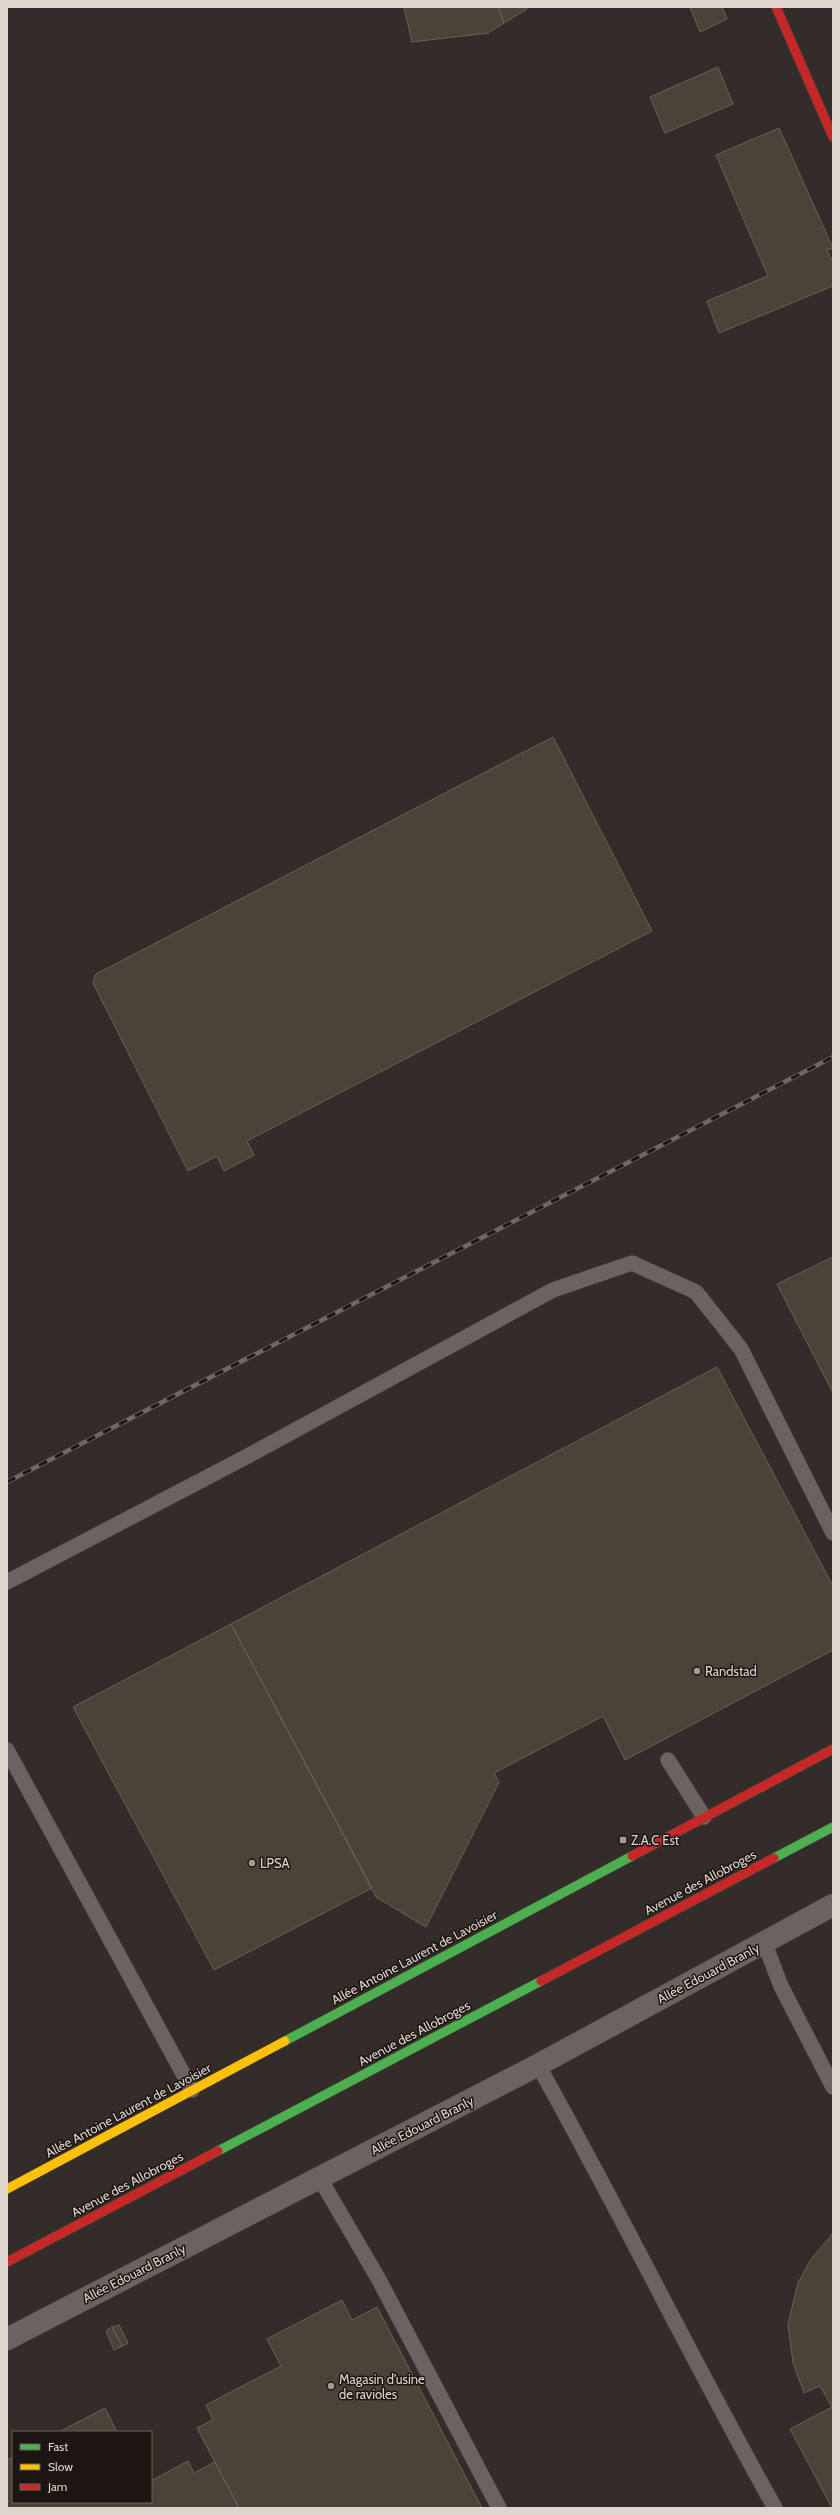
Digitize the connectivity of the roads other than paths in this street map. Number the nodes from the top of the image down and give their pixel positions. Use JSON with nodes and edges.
{"nodes":[{"id":1,"x":776,"y":7,"type":"edge"},
{"id":2,"x":833,"y":137,"type":"edge"},
{"id":3,"x":833,"y":1533,"type":"edge"},
{"id":4,"x":7,"y":1582,"type":"edge"},
{"id":5,"x":833,"y":1749,"type":"edge"},
{"id":6,"x":7,"y":1750,"type":"edge"},
{"id":7,"x":668,"y":1760,"type":"dead end"},
{"id":8,"x":704,"y":1817,"type":"junction"},
{"id":9,"x":833,"y":1827,"type":"edge"},
{"id":10,"x":833,"y":1905,"type":"edge"},
{"id":11,"x":764,"y":1942,"type":"junction"},
{"id":12,"x":538,"y":2065,"type":"junction"},
{"id":13,"x":833,"y":2087,"type":"edge"},
{"id":14,"x":192,"y":2090,"type":"junction"},
{"id":15,"x":319,"y":2178,"type":"junction"},
{"id":16,"x":7,"y":2188,"type":"edge"},
{"id":17,"x":7,"y":2262,"type":"edge"},
{"id":18,"x":7,"y":2339,"type":"edge"},
{"id":19,"x":499,"y":2508,"type":"edge"},
{"id":20,"x":775,"y":2508,"type":"edge"}],
"edges":[{"from":1,"to":2,"type":"street"},
{"from":3,"to":4,"type":"lane"},
{"from":5,"to":8,"type":"street","name":"Allée Antoine Laurent de Lavoisier"},
{"from":6,"to":14,"type":"lane"},
{"from":7,"to":8,"type":"lane"},
{"from":8,"to":14,"type":"street","name":"Allée Antoine Laurent de Lavoisier"},
{"from":9,"to":17,"type":"street","name":"Avenue des Allobroges"},
{"from":10,"to":11,"type":"street","name":"Allée Edouard Branly"},
{"from":11,"to":12,"type":"street","name":"Allée Edouard Branly"},
{"from":11,"to":13,"type":"lane"},
{"from":12,"to":15,"type":"street","name":"Allée Edouard Branly"},
{"from":12,"to":20,"type":"lane"},
{"from":14,"to":16,"type":"street","name":"Allée Antoine Laurent de Lavoisier"},
{"from":15,"to":18,"type":"street","name":"Allée Edouard Branly"},
{"from":15,"to":19,"type":"lane"}]}
